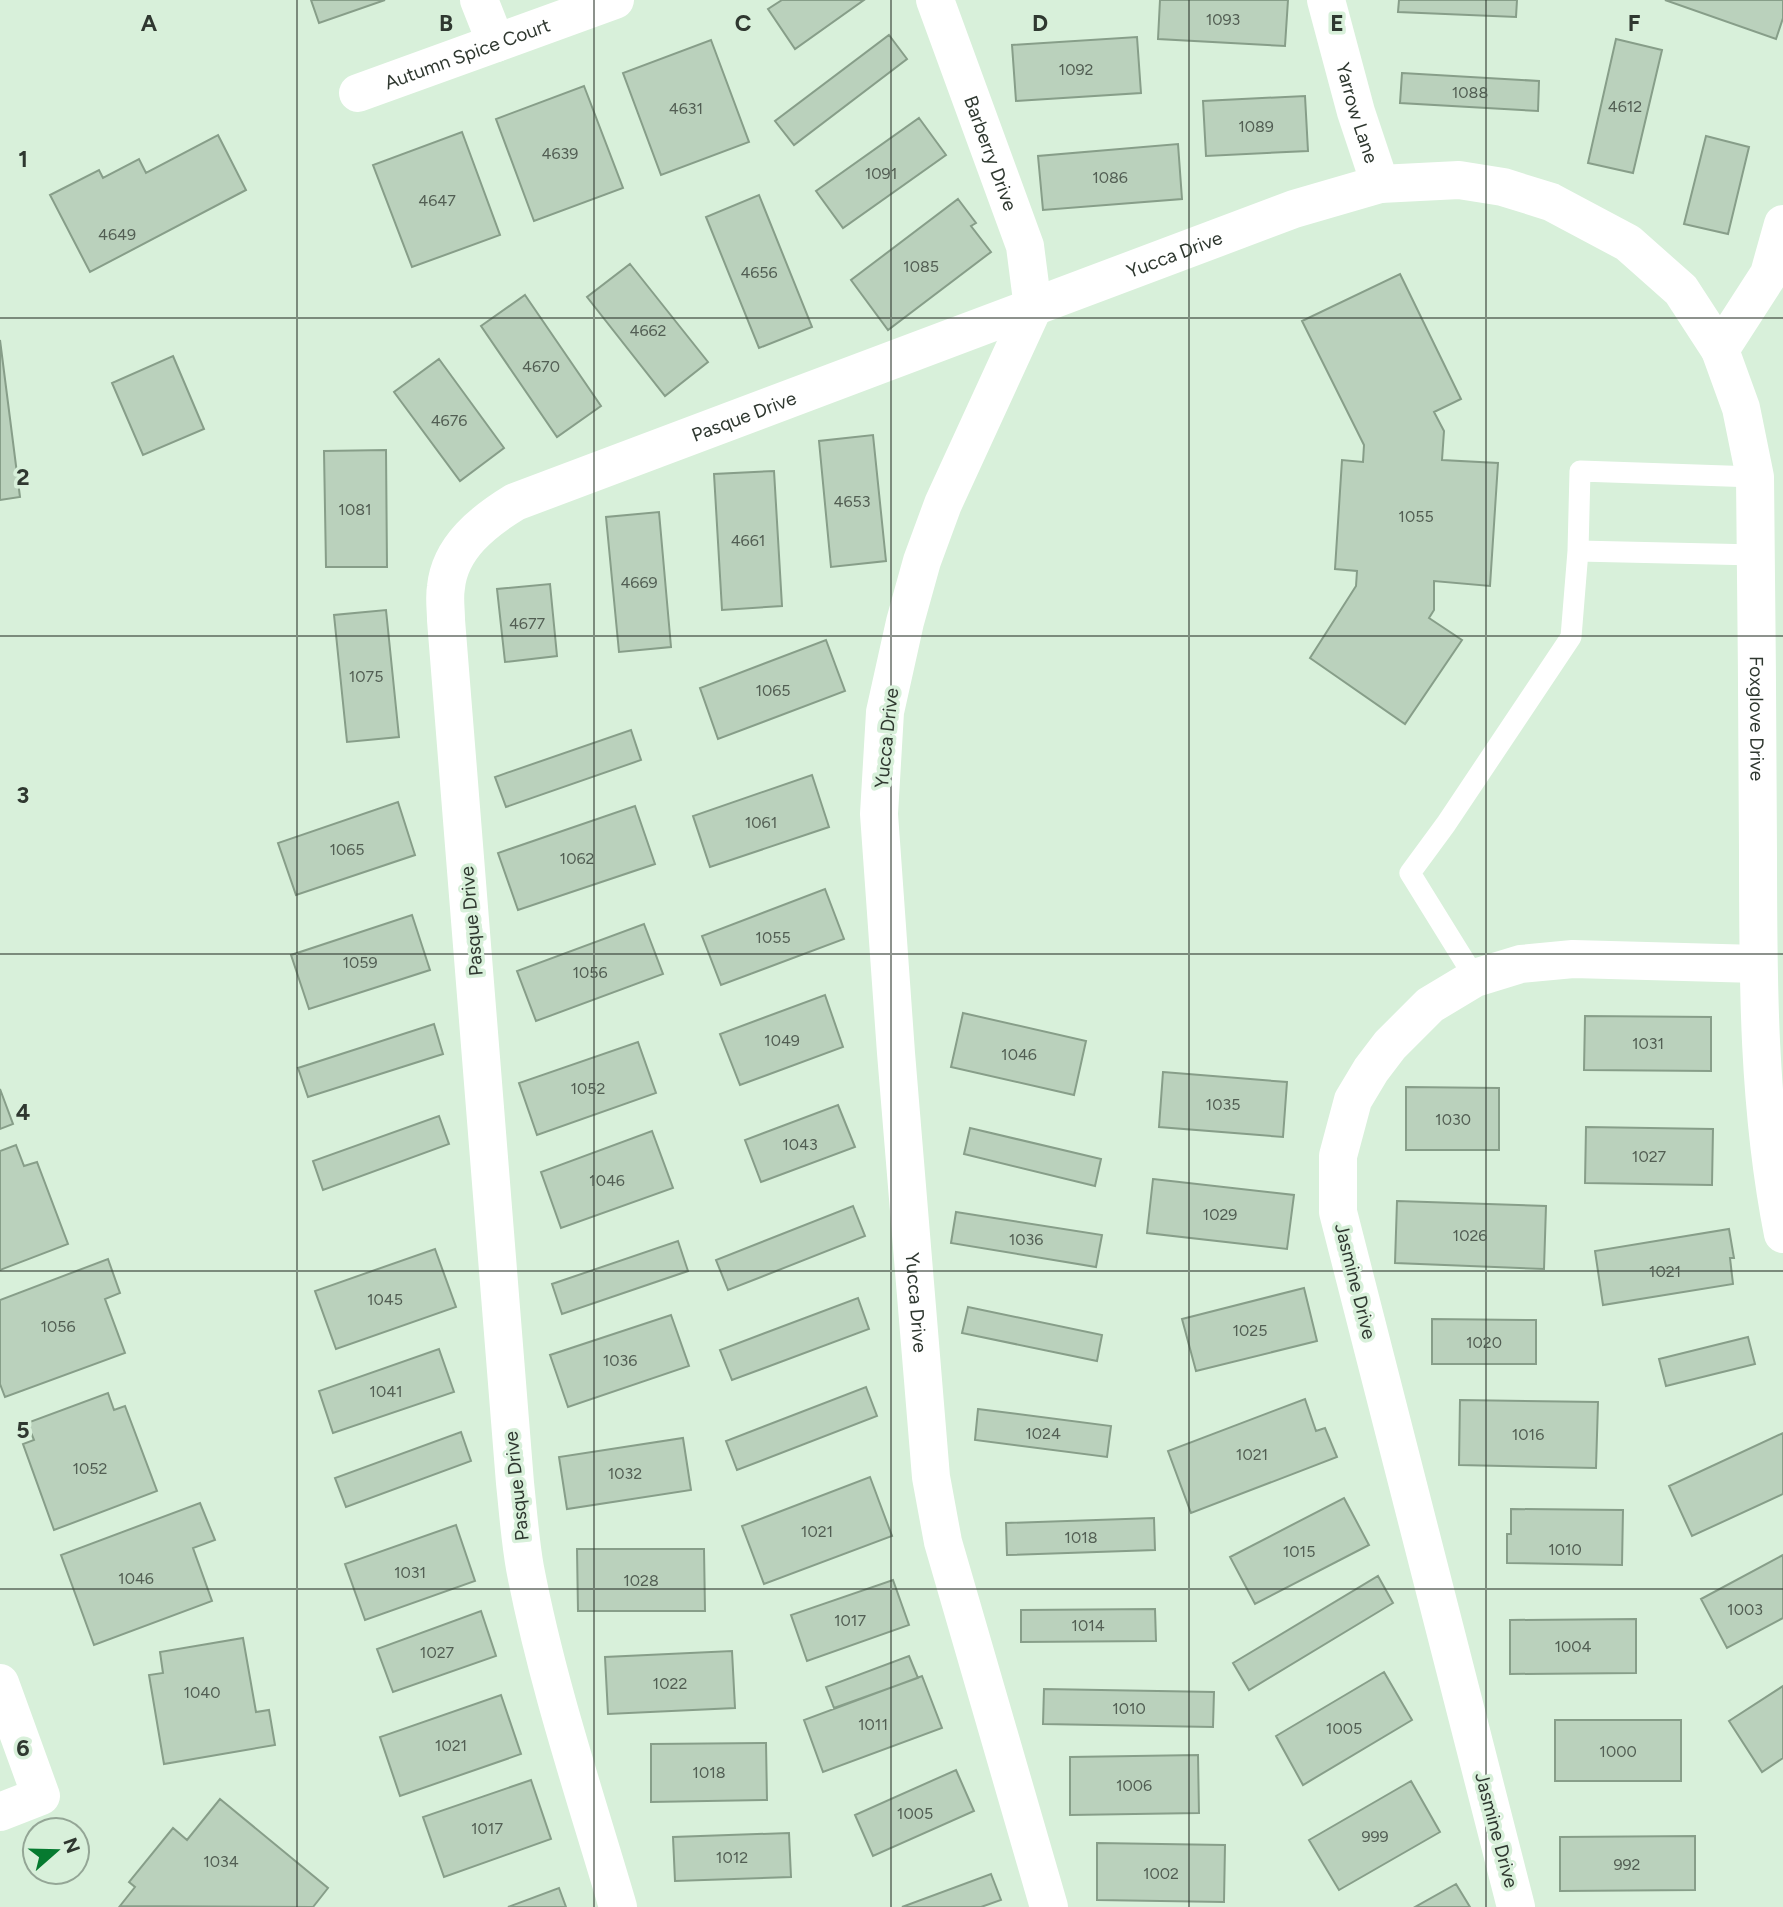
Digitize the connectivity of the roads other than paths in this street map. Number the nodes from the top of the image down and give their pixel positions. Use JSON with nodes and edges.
{"nodes":[{"id":1,"x":480,"y":0,"type":"edge"},
{"id":2,"x":615,"y":0,"type":"edge"},
{"id":3,"x":935,"y":0,"type":"edge"},
{"id":4,"x":1326,"y":0,"type":"edge"},
{"id":5,"x":496,"y":43,"type":"junction"},
{"id":6,"x":358,"y":93,"type":"dead end"},
{"id":7,"x":1380,"y":184,"type":"junction"},
{"id":8,"x":1783,"y":224,"type":"edge"},
{"id":9,"x":1033,"y":308,"type":"junction"},
{"id":10,"x":1720,"y":350,"type":"junction"},
{"id":11,"x":1769,"y":478,"type":"edge"},
{"id":12,"x":1578,"y":551,"type":"junction"},
{"id":13,"x":1770,"y":556,"type":"edge"},
{"id":14,"x":1758,"y":964,"type":"junction"},
{"id":15,"x":1475,"y":978,"type":"junction"},
{"id":16,"x":1783,"y":1234,"type":"edge"},
{"id":17,"x":0,"y":1683,"type":"edge"},
{"id":18,"x":0,"y":1812,"type":"edge"},
{"id":19,"x":618,"y":1907,"type":"edge"},
{"id":20,"x":1049,"y":1907,"type":"edge"},
{"id":21,"x":1517,"y":1907,"type":"edge"}],
"edges":[{"from":1,"to":5,"type":"street"},
{"from":2,"to":5,"type":"street","name":"Autumn Spice Court"},
{"from":3,"to":9,"type":"street","name":"Barberry Drive"},
{"from":4,"to":7,"type":"street","name":"Yarrow Lane"},
{"from":5,"to":6,"type":"street","name":"Autumn Spice Court"},
{"from":7,"to":9,"type":"street","name":"Yucca Drive"},
{"from":7,"to":10,"type":"street","name":"Yucca Drive"},
{"from":8,"to":10,"type":"street"},
{"from":9,"to":19,"type":"street","name":"Pasque Drive"},
{"from":9,"to":20,"type":"street","name":"Yucca Drive"},
{"from":10,"to":11,"type":"street","name":"Foxglove Drive"},
{"from":11,"to":12,"type":"lane"},
{"from":11,"to":13,"type":"street","name":"Foxglove Drive"},
{"from":12,"to":13,"type":"lane"},
{"from":12,"to":15,"type":"lane"},
{"from":13,"to":14,"type":"street","name":"Foxglove Drive"},
{"from":14,"to":15,"type":"street","name":"Jasmine Drive"},
{"from":14,"to":16,"type":"street","name":"Foxglove Drive"},
{"from":15,"to":21,"type":"street","name":"Jasmine Drive"},
{"from":17,"to":18,"type":"street"}]}
